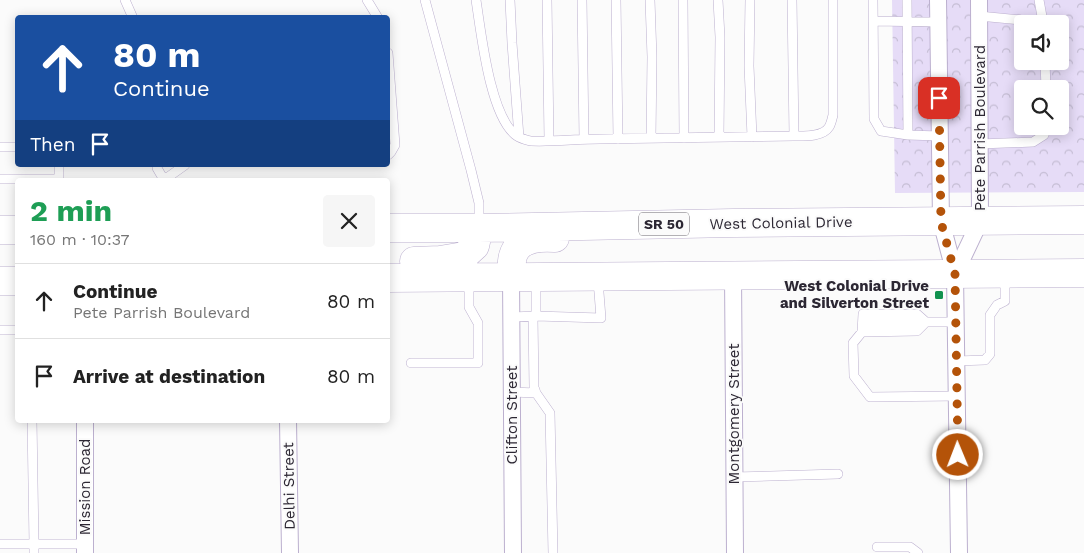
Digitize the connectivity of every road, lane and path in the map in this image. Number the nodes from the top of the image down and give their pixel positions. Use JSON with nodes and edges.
{"nodes":[{"id":1,"x":125,"y":0,"type":"edge"},
{"id":2,"x":367,"y":0,"type":"edge"},
{"id":3,"x":425,"y":0,"type":"edge"},
{"id":4,"x":476,"y":0,"type":"edge"},
{"id":5,"x":510,"y":0,"type":"edge"},
{"id":6,"x":547,"y":0,"type":"edge"},
{"id":7,"x":582,"y":0,"type":"edge"},
{"id":8,"x":616,"y":0,"type":"edge"},
{"id":9,"x":650,"y":0,"type":"edge"},
{"id":10,"x":683,"y":0,"type":"edge"},
{"id":11,"x":718,"y":0,"type":"edge"},
{"id":12,"x":750,"y":0,"type":"edge"},
{"id":13,"x":792,"y":0,"type":"edge"},
{"id":14,"x":833,"y":0,"type":"edge"},
{"id":15,"x":873,"y":0,"type":"edge"},
{"id":16,"x":906,"y":0,"type":"edge"},
{"id":17,"x":938,"y":0,"type":"edge"},
{"id":18,"x":1039,"y":0,"type":"edge"},
{"id":19,"x":979,"y":8,"type":"edge"},
{"id":20,"x":132,"y":15,"type":"edge"},
{"id":21,"x":376,"y":15,"type":"edge"},
{"id":22,"x":1042,"y":15,"type":"edge"},
{"id":23,"x":1014,"y":16,"type":"edge"},
{"id":24,"x":873,"y":21,"type":"junction"},
{"id":25,"x":907,"y":22,"type":"junction"},
{"id":26,"x":938,"y":22,"type":"junction"},
{"id":27,"x":390,"y":79,"type":"edge"},
{"id":28,"x":908,"y":135,"type":"junction"},
{"id":29,"x":1044,"y":135,"type":"edge"},
{"id":30,"x":794,"y":136,"type":"junction"},
{"id":31,"x":939,"y":136,"type":"junction"},
{"id":32,"x":519,"y":137,"type":"junction"},
{"id":33,"x":719,"y":137,"type":"junction"},
{"id":34,"x":752,"y":137,"type":"junction"},
{"id":35,"x":618,"y":138,"type":"junction"},
{"id":36,"x":651,"y":138,"type":"junction"},
{"id":37,"x":684,"y":138,"type":"junction"},
{"id":38,"x":584,"y":139,"type":"junction"},
{"id":39,"x":549,"y":140,"type":"junction"},
{"id":40,"x":980,"y":144,"type":"junction"},
{"id":41,"x":0,"y":147,"type":"edge"},
{"id":42,"x":15,"y":147,"type":"edge"},
{"id":43,"x":390,"y":153,"type":"edge"},
{"id":44,"x":182,"y":167,"type":"edge"},
{"id":45,"x":167,"y":178,"type":"edge"},
{"id":46,"x":0,"y":179,"type":"edge"},
{"id":47,"x":15,"y":179,"type":"edge"},
{"id":48,"x":1084,"y":220,"type":"edge"},
{"id":49,"x":980,"y":221,"type":"junction"},
{"id":50,"x":941,"y":222,"type":"junction"},
{"id":51,"x":629,"y":225,"type":"junction"},
{"id":52,"x":390,"y":228,"type":"edge"},
{"id":53,"x":479,"y":228,"type":"junction"},
{"id":54,"x":0,"y":230,"type":"edge"},
{"id":55,"x":15,"y":230,"type":"edge"},
{"id":56,"x":1084,"y":272,"type":"edge"},
{"id":57,"x":1005,"y":273,"type":"junction"},
{"id":58,"x":733,"y":274,"type":"junction"},
{"id":59,"x":955,"y":274,"type":"junction"},
{"id":60,"x":390,"y":276,"type":"edge"},
{"id":61,"x":524,"y":276,"type":"junction"},
{"id":62,"x":598,"y":276,"type":"junction"},
{"id":63,"x":390,"y":277,"type":"edge"},
{"id":64,"x":469,"y":277,"type":"junction"},
{"id":65,"x":0,"y":281,"type":"edge"},
{"id":66,"x":15,"y":281,"type":"edge"},
{"id":67,"x":512,"y":317,"type":"junction"},
{"id":68,"x":535,"y":317,"type":"junction"},
{"id":69,"x":926,"y":322,"type":"junction"},
{"id":70,"x":955,"y":322,"type":"junction"},
{"id":71,"x":863,"y":327,"type":"junction"},
{"id":72,"x":0,"y":330,"type":"edge"},
{"id":73,"x":15,"y":330,"type":"edge"},
{"id":74,"x":956,"y":361,"type":"junction"},
{"id":75,"x":411,"y":363,"type":"dead end"},
{"id":76,"x":512,"y":392,"type":"junction"},
{"id":77,"x":536,"y":393,"type":"junction"},
{"id":78,"x":957,"y":396,"type":"junction"},
{"id":79,"x":32,"y":423,"type":"edge"},
{"id":80,"x":85,"y":423,"type":"edge"},
{"id":81,"x":288,"y":423,"type":"edge"},
{"id":82,"x":838,"y":474,"type":"dead end"},
{"id":83,"x":734,"y":476,"type":"junction"},
{"id":84,"x":0,"y":544,"type":"edge"},
{"id":85,"x":877,"y":547,"type":"dead end"},
{"id":86,"x":34,"y":548,"type":"edge"},
{"id":87,"x":85,"y":548,"type":"edge"},
{"id":88,"x":290,"y":553,"type":"edge"},
{"id":89,"x":513,"y":553,"type":"edge"},
{"id":90,"x":553,"y":553,"type":"edge"},
{"id":91,"x":735,"y":553,"type":"edge"},
{"id":92,"x":918,"y":553,"type":"edge"},
{"id":93,"x":959,"y":553,"type":"edge"}],
"edges":[{"from":1,"to":20,"type":"lane"},
{"from":2,"to":21,"type":"lane"},
{"from":3,"to":53,"type":"lane"},
{"from":4,"to":32,"type":"lane"},
{"from":5,"to":32,"type":"lane"},
{"from":6,"to":39,"type":"lane"},
{"from":7,"to":38,"type":"lane"},
{"from":8,"to":35,"type":"lane"},
{"from":9,"to":36,"type":"lane"},
{"from":10,"to":37,"type":"lane"},
{"from":11,"to":33,"type":"lane"},
{"from":12,"to":34,"type":"lane"},
{"from":13,"to":30,"type":"lane"},
{"from":14,"to":30,"type":"lane"},
{"from":15,"to":24,"type":"lane"},
{"from":16,"to":25,"type":"lane"},
{"from":17,"to":26,"type":"street"},
{"from":18,"to":22,"type":"lane"},
{"from":19,"to":23,"type":"lane"},
{"from":19,"to":40,"type":"street","name":"Pete Parrish Boulevard"},
{"from":24,"to":25,"type":"lane"},
{"from":24,"to":28,"type":"lane"},
{"from":25,"to":26,"type":"lane"},
{"from":25,"to":28,"type":"lane"},
{"from":26,"to":31,"type":"street"},
{"from":27,"to":43,"type":"lane"},
{"from":28,"to":31,"type":"lane"},
{"from":29,"to":40,"type":"lane"},
{"from":30,"to":34,"type":"lane"},
{"from":31,"to":50,"type":"street"},
{"from":32,"to":39,"type":"lane"},
{"from":33,"to":34,"type":"lane"},
{"from":33,"to":37,"type":"lane"},
{"from":35,"to":36,"type":"lane"},
{"from":35,"to":38,"type":"lane"},
{"from":36,"to":37,"type":"lane"},
{"from":38,"to":39,"type":"lane"},
{"from":40,"to":49,"type":"street","name":"Pete Parrish Boulevard"},
{"from":41,"to":42,"type":"lane"},
{"from":44,"to":45,"type":"lane"},
{"from":46,"to":47,"type":"lane"},
{"from":48,"to":49,"type":"highway","name":"West Colonial Drive","number":"SR 50"},
{"from":49,"to":50,"type":"highway","name":"West Colonial Drive","number":"SR 50"},
{"from":49,"to":59,"type":"street","name":"Pete Parrish Boulevard"},
{"from":50,"to":51,"type":"highway","name":"West Colonial Drive","number":"SR 50"},
{"from":50,"to":59,"type":"street"},
{"from":51,"to":53,"type":"highway","name":"West Colonial Drive","number":"SR 50"},
{"from":51,"to":61,"type":"highway"},
{"from":52,"to":53,"type":"highway","name":"West Colonial Drive","number":"SR 50"},
{"from":53,"to":60,"type":"highway"},
{"from":54,"to":55,"type":"highway"},
{"from":56,"to":57,"type":"highway"},
{"from":57,"to":59,"type":"highway"},
{"from":57,"to":74,"type":"lane"},
{"from":58,"to":59,"type":"highway"},
{"from":58,"to":62,"type":"highway"},
{"from":58,"to":83,"type":"street","name":"Montgomery Street"},
{"from":59,"to":70,"type":"street"},
{"from":61,"to":62,"type":"highway"},
{"from":61,"to":64,"type":"highway"},
{"from":61,"to":67,"type":"street","name":"Clifton Street"},
{"from":61,"to":68,"type":"lane"},
{"from":62,"to":68,"type":"lane"},
{"from":63,"to":64,"type":"highway"},
{"from":64,"to":75,"type":"lane"},
{"from":65,"to":66,"type":"highway"},
{"from":67,"to":68,"type":"lane"},
{"from":67,"to":76,"type":"street","name":"Clifton Street"},
{"from":68,"to":77,"type":"lane"},
{"from":69,"to":70,"type":"lane"},
{"from":69,"to":71,"type":"lane"},
{"from":69,"to":71,"type":"lane"},
{"from":70,"to":74,"type":"street"},
{"from":71,"to":78,"type":"lane"},
{"from":72,"to":73,"type":"lane"},
{"from":74,"to":78,"type":"street"},
{"from":76,"to":77,"type":"lane"},
{"from":76,"to":89,"type":"street","name":"Clifton Street"},
{"from":77,"to":90,"type":"lane"},
{"from":78,"to":93,"type":"street"},
{"from":79,"to":86,"type":"lane"},
{"from":80,"to":87,"type":"street","name":"Mission Road"},
{"from":81,"to":88,"type":"street","name":"Delhi Street"},
{"from":82,"to":83,"type":"lane"},
{"from":83,"to":91,"type":"street","name":"Montgomery Street"},
{"from":84,"to":86,"type":"lane"},
{"from":85,"to":92,"type":"lane"},
{"from":86,"to":87,"type":"lane"}]}
